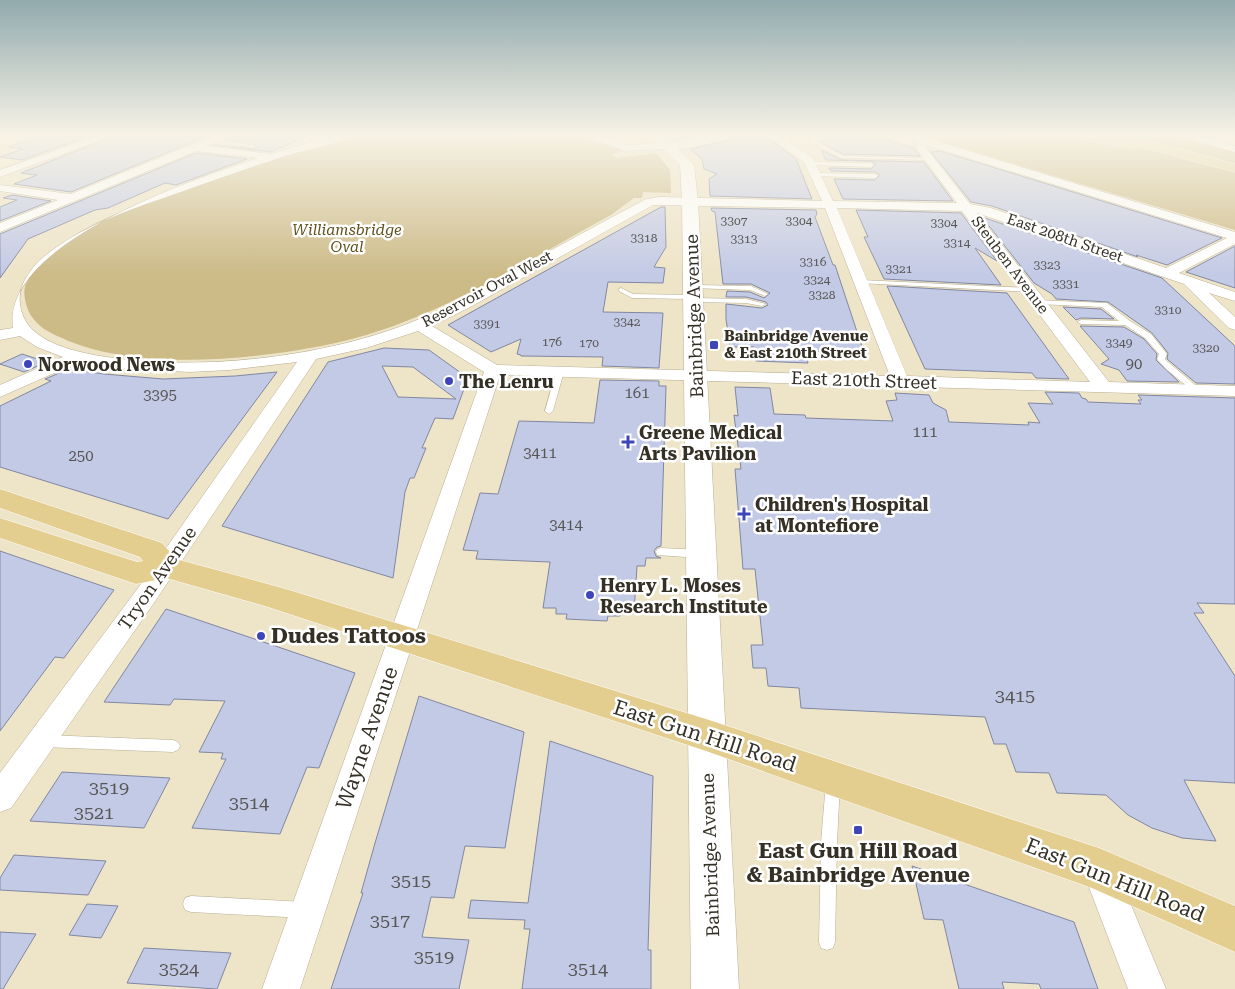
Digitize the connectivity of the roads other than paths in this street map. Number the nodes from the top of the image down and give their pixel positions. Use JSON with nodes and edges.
{"nodes":[{"id":1,"x":112,"y":182,"type":"edge"},
{"id":2,"x":200,"y":182,"type":"edge"},
{"id":3,"x":688,"y":182,"type":"edge"},
{"id":4,"x":819,"y":182,"type":"edge"},
{"id":5,"x":947,"y":182,"type":"edge"},
{"id":6,"x":1055,"y":182,"type":"edge"},
{"id":7,"x":0,"y":188,"type":"edge"},
{"id":8,"x":73,"y":198,"type":"junction"},
{"id":9,"x":690,"y":201,"type":"junction"},
{"id":10,"x":650,"y":202,"type":"joint"},
{"id":11,"x":829,"y":204,"type":"junction"},
{"id":12,"x":966,"y":207,"type":"junction"},
{"id":13,"x":0,"y":228,"type":"edge"},
{"id":14,"x":1235,"y":238,"type":"edge"},
{"id":15,"x":1167,"y":273,"type":"junction"},
{"id":16,"x":1187,"y":280,"type":"junction"},
{"id":17,"x":861,"y":282,"type":"junction"},
{"id":18,"x":621,"y":290,"type":"dead end"},
{"id":19,"x":765,"y":294,"type":"dead end"},
{"id":20,"x":693,"y":295,"type":"junction"},
{"id":21,"x":1034,"y":296,"type":"junction"},
{"id":22,"x":1235,"y":297,"type":"edge"},
{"id":23,"x":762,"y":304,"type":"dead end"},
{"id":24,"x":1081,"y":322,"type":"dead end"},
{"id":25,"x":1127,"y":323,"type":"junction"},
{"id":26,"x":419,"y":325,"type":"junction"},
{"id":27,"x":1235,"y":325,"type":"edge"},
{"id":28,"x":22,"y":331,"type":"junction"},
{"id":29,"x":0,"y":336,"type":"edge"},
{"id":30,"x":310,"y":355,"type":"junction"},
{"id":31,"x":78,"y":356,"type":"junction"},
{"id":32,"x":493,"y":370,"type":"junction"},
{"id":33,"x":560,"y":371,"type":"junction"},
{"id":34,"x":695,"y":374,"type":"junction"},
{"id":35,"x":901,"y":382,"type":"junction"},
{"id":36,"x":1104,"y":388,"type":"junction"},
{"id":37,"x":1197,"y":390,"type":"junction"},
{"id":38,"x":1235,"y":391,"type":"edge"},
{"id":39,"x":0,"y":392,"type":"edge"},
{"id":40,"x":549,"y":411,"type":"dead end"},
{"id":41,"x":0,"y":498,"type":"edge"},
{"id":42,"x":0,"y":528,"type":"edge"},
{"id":43,"x":661,"y":552,"type":"dead end"},
{"id":44,"x":701,"y":554,"type":"junction"},
{"id":45,"x":166,"y":567,"type":"junction"},
{"id":46,"x":401,"y":637,"type":"junction"},
{"id":47,"x":706,"y":735,"type":"junction"},
{"id":48,"x":40,"y":741,"type":"junction"},
{"id":49,"x":173,"y":746,"type":"dead end"},
{"id":50,"x":834,"y":779,"type":"junction"},
{"id":51,"x":0,"y":798,"type":"edge"},
{"id":52,"x":1099,"y":869,"type":"junction"},
{"id":53,"x":191,"y":904,"type":"dead end"},
{"id":54,"x":308,"y":910,"type":"junction"},
{"id":55,"x":1235,"y":929,"type":"edge"},
{"id":56,"x":827,"y":942,"type":"dead end"},
{"id":57,"x":281,"y":989,"type":"edge"},
{"id":58,"x":715,"y":989,"type":"edge"},
{"id":59,"x":1147,"y":989,"type":"edge"}],
"edges":[{"from":1,"to":8,"type":"street"},
{"from":2,"to":28,"type":"street"},
{"from":3,"to":9,"type":"main road","name":"Bainbridge Avenue"},
{"from":4,"to":11,"type":"street"},
{"from":5,"to":12,"type":"street","name":"Steuben Avenue"},
{"from":6,"to":14,"type":"street"},
{"from":7,"to":8,"type":"street"},
{"from":8,"to":13,"type":"street"},
{"from":9,"to":10,"type":"street","name":"East 208th Street"},
{"from":9,"to":11,"type":"street","name":"East 208th Street"},
{"from":9,"to":20,"type":"main road","name":"Bainbridge Avenue"},
{"from":10,"to":26,"type":"street","name":"Reservoir Oval West"},
{"from":11,"to":12,"type":"street","name":"East 208th Street"},
{"from":11,"to":17,"type":"street"},
{"from":12,"to":15,"type":"street","name":"East 208th Street"},
{"from":12,"to":21,"type":"street","name":"Steuben Avenue"},
{"from":14,"to":15,"type":"street"},
{"from":15,"to":16,"type":"street","name":"East 208th Street"},
{"from":16,"to":22,"type":"street","name":"East 208th Street"},
{"from":16,"to":27,"type":"street"},
{"from":17,"to":21,"type":"lane"},
{"from":17,"to":35,"type":"street"},
{"from":18,"to":20,"type":"lane"},
{"from":19,"to":20,"type":"lane"},
{"from":20,"to":23,"type":"lane"},
{"from":20,"to":34,"type":"main road","name":"Bainbridge Avenue"},
{"from":21,"to":25,"type":"lane"},
{"from":21,"to":36,"type":"street","name":"Steuben Avenue"},
{"from":24,"to":25,"type":"lane"},
{"from":25,"to":37,"type":"lane"},
{"from":26,"to":30,"type":"street","name":"Reservoir Oval West"},
{"from":26,"to":32,"type":"street"},
{"from":28,"to":29,"type":"street"},
{"from":28,"to":31,"type":"street","name":"Reservoir Oval West"},
{"from":30,"to":31,"type":"street","name":"Reservoir Oval West"},
{"from":30,"to":45,"type":"street","name":"Tryon Avenue"},
{"from":31,"to":39,"type":"street"},
{"from":32,"to":33,"type":"street","name":"East 210th Street"},
{"from":32,"to":46,"type":"street","name":"Wayne Avenue"},
{"from":33,"to":34,"type":"street","name":"East 210th Street"},
{"from":33,"to":40,"type":"lane"},
{"from":34,"to":35,"type":"street","name":"East 210th Street"},
{"from":34,"to":44,"type":"main road","name":"Bainbridge Avenue"},
{"from":35,"to":36,"type":"street","name":"East 210th Street"},
{"from":36,"to":37,"type":"street","name":"East 210th Street"},
{"from":37,"to":38,"type":"street","name":"East 210th Street"},
{"from":41,"to":45,"type":"main road"},
{"from":42,"to":45,"type":"main road","name":"East Gun Hill Road"},
{"from":43,"to":44,"type":"lane"},
{"from":44,"to":47,"type":"main road","name":"Bainbridge Avenue"},
{"from":45,"to":46,"type":"main road","name":"East Gun Hill Road"},
{"from":45,"to":48,"type":"street","name":"Tryon Avenue"},
{"from":46,"to":47,"type":"main road","name":"East Gun Hill Road"},
{"from":46,"to":54,"type":"street","name":"Wayne Avenue"},
{"from":47,"to":50,"type":"main road","name":"East Gun Hill Road"},
{"from":47,"to":58,"type":"main road","name":"Bainbridge Avenue"},
{"from":48,"to":49,"type":"lane"},
{"from":48,"to":51,"type":"street","name":"Tryon Avenue"},
{"from":50,"to":52,"type":"main road","name":"East Gun Hill Road"},
{"from":50,"to":56,"type":"lane"},
{"from":52,"to":55,"type":"main road","name":"East Gun Hill Road"},
{"from":52,"to":59,"type":"street"},
{"from":53,"to":54,"type":"lane"},
{"from":54,"to":57,"type":"street","name":"Wayne Avenue"}]}
